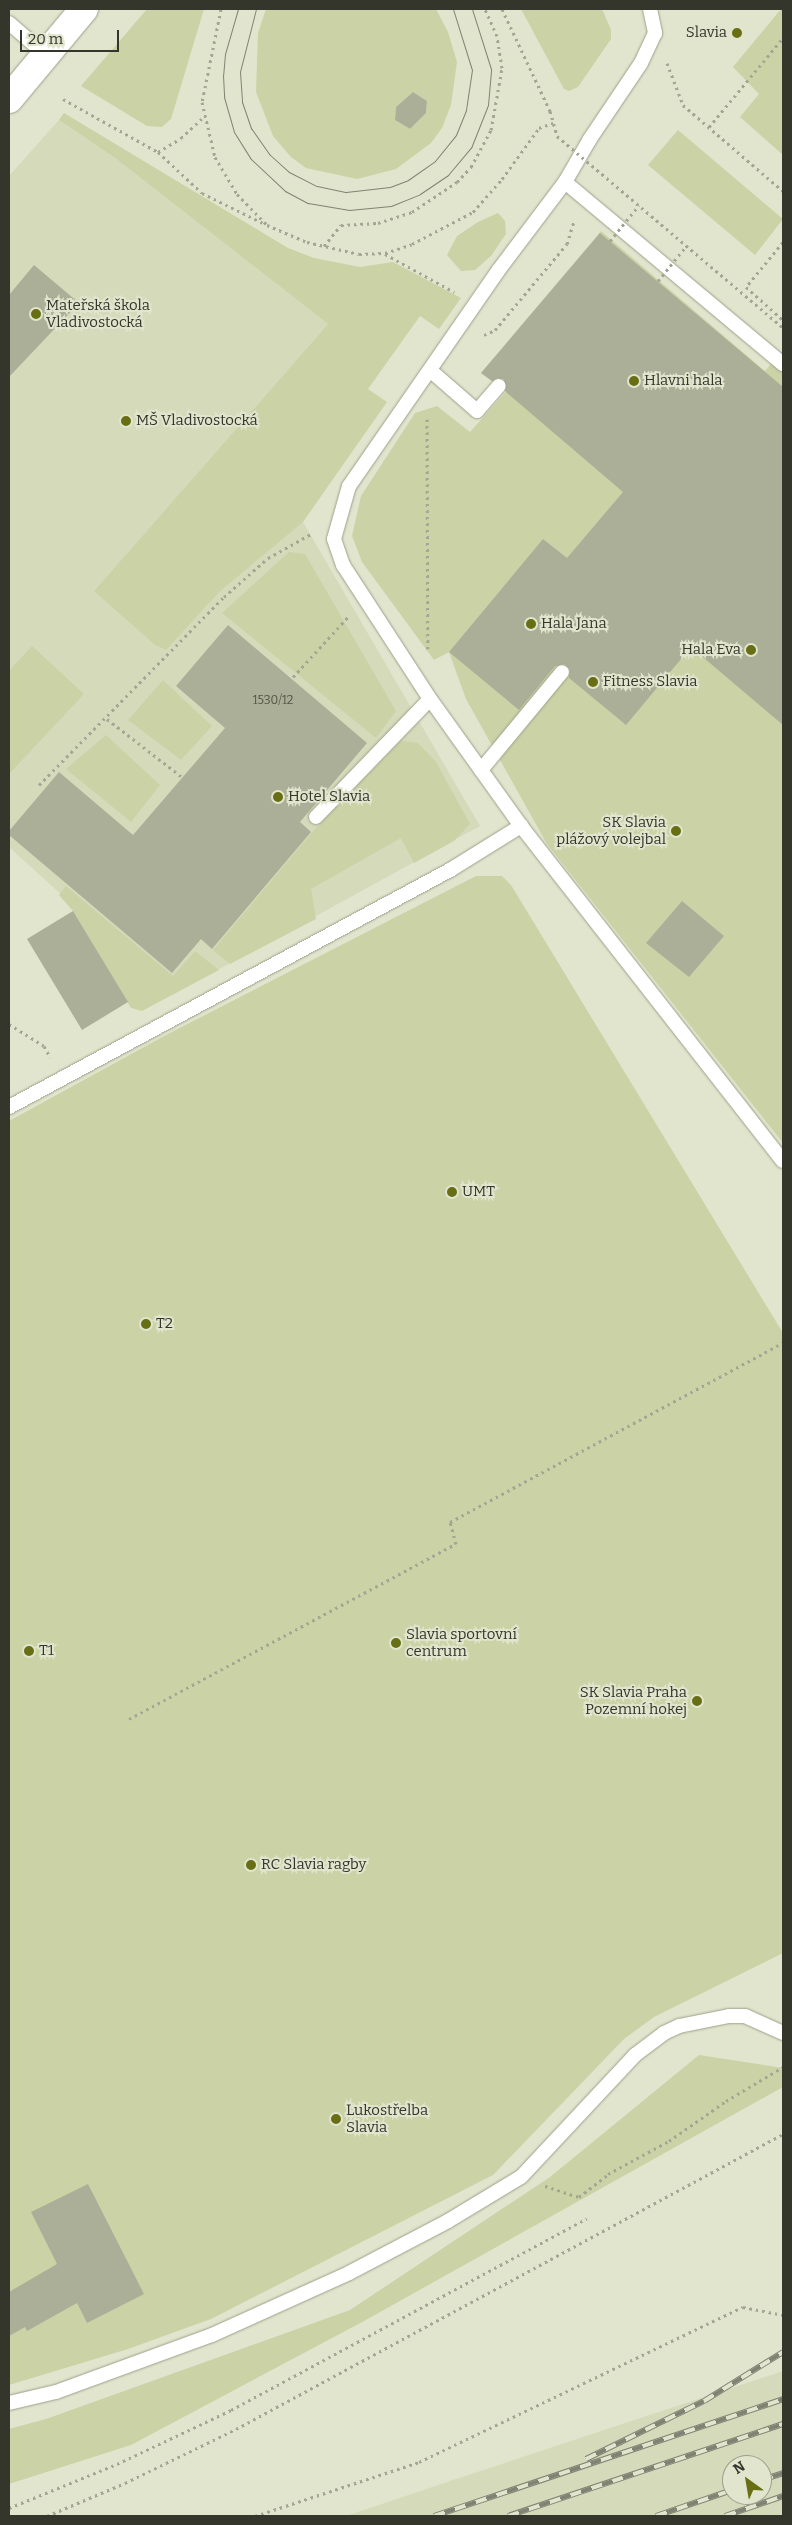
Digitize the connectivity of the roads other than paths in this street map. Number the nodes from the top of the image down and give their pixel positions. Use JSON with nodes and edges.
{"nodes":[{"id":1,"x":84,"y":9,"type":"edge"},
{"id":2,"x":650,"y":9,"type":"edge"},
{"id":3,"x":9,"y":23,"type":"edge"},
{"id":4,"x":46,"y":55,"type":"junction"},
{"id":5,"x":9,"y":99,"type":"edge"},
{"id":6,"x":565,"y":182,"type":"junction"},
{"id":7,"x":783,"y":364,"type":"edge"},
{"id":8,"x":431,"y":371,"type":"junction"},
{"id":9,"x":499,"y":386,"type":"dead end"},
{"id":10,"x":562,"y":672,"type":"dead end"},
{"id":11,"x":429,"y":697,"type":"junction"},
{"id":12,"x":481,"y":770,"type":"junction"},
{"id":13,"x":316,"y":816,"type":"dead end"},
{"id":14,"x":521,"y":826,"type":"junction"},
{"id":15,"x":9,"y":1107,"type":"edge"},
{"id":16,"x":783,"y":1161,"type":"edge"},
{"id":17,"x":783,"y":2033,"type":"edge"},
{"id":18,"x":9,"y":2403,"type":"edge"}],
"edges":[{"from":1,"to":4,"type":"street"},
{"from":2,"to":6,"type":"lane"},
{"from":3,"to":4,"type":"lane"},
{"from":4,"to":5,"type":"street"},
{"from":6,"to":7,"type":"lane"},
{"from":6,"to":8,"type":"lane"},
{"from":8,"to":9,"type":"lane"},
{"from":8,"to":11,"type":"lane"},
{"from":10,"to":12,"type":"lane"},
{"from":11,"to":12,"type":"lane"},
{"from":11,"to":13,"type":"lane"},
{"from":12,"to":14,"type":"lane"},
{"from":14,"to":15,"type":"lane"},
{"from":14,"to":16,"type":"lane"},
{"from":17,"to":18,"type":"lane"}]}
